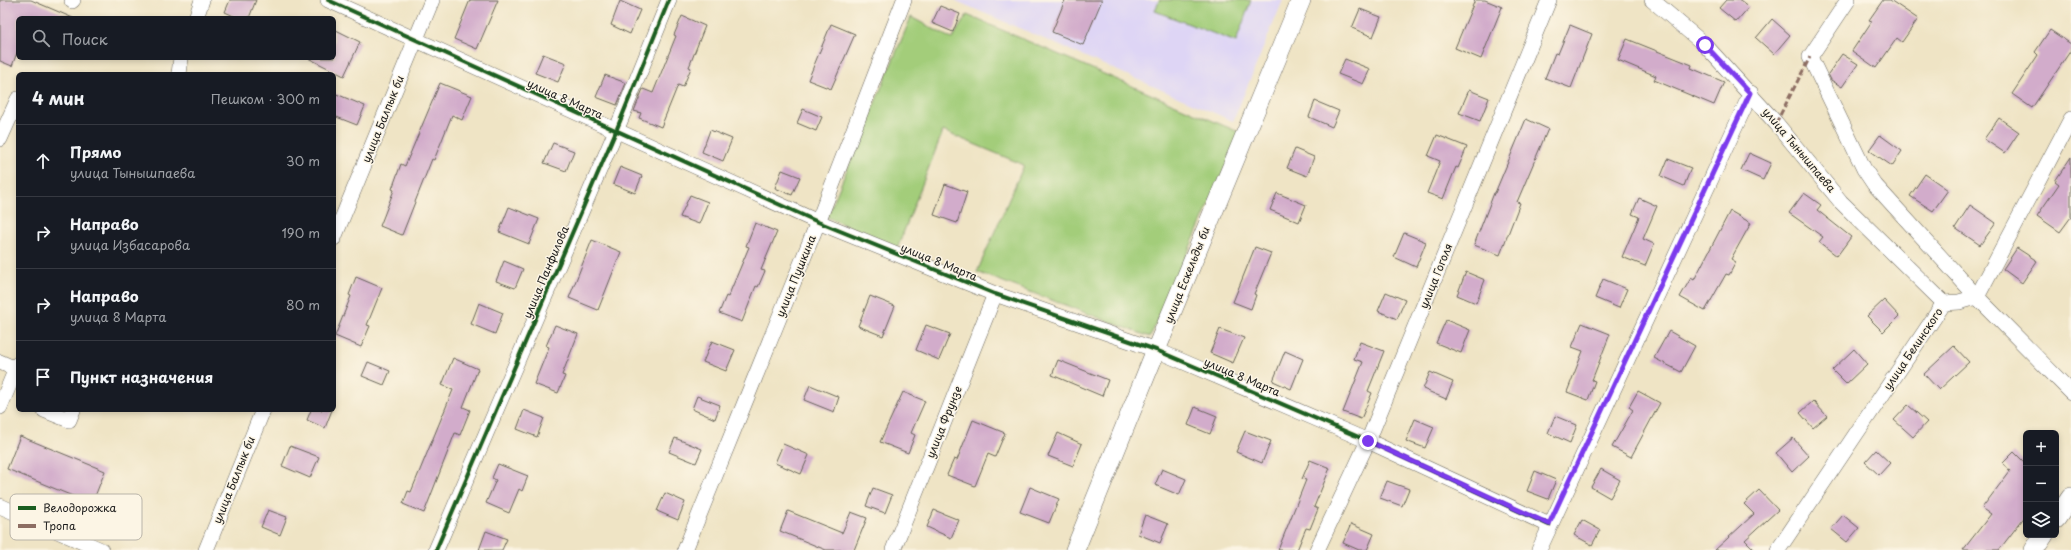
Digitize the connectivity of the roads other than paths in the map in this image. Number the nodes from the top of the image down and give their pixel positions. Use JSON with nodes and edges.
{"nodes":[{"id":1,"x":202,"y":0,"type":"edge"},
{"id":2,"x":328,"y":0,"type":"edge"},
{"id":3,"x":432,"y":0,"type":"edge"},
{"id":4,"x":669,"y":0,"type":"edge"},
{"id":5,"x":904,"y":0,"type":"edge"},
{"id":6,"x":1301,"y":0,"type":"edge"},
{"id":7,"x":1549,"y":0,"type":"edge"},
{"id":8,"x":1652,"y":0,"type":"edge"},
{"id":9,"x":1848,"y":0,"type":"edge"},
{"id":10,"x":197,"y":16,"type":"edge"},
{"id":11,"x":415,"y":41,"type":"junction"},
{"id":12,"x":181,"y":60,"type":"edge"},
{"id":13,"x":179,"y":72,"type":"edge"},
{"id":14,"x":1750,"y":93,"type":"junction"},
{"id":15,"x":16,"y":103,"type":"edge"},
{"id":16,"x":2071,"y":119,"type":"edge"},
{"id":17,"x":616,"y":132,"type":"junction"},
{"id":18,"x":0,"y":139,"type":"edge"},
{"id":19,"x":818,"y":222,"type":"junction"},
{"id":20,"x":336,"y":233,"type":"edge"},
{"id":21,"x":995,"y":294,"type":"junction"},
{"id":22,"x":1977,"y":297,"type":"junction"},
{"id":23,"x":1944,"y":303,"type":"junction"},
{"id":24,"x":1156,"y":350,"type":"junction"},
{"id":25,"x":0,"y":362,"type":"edge"},
{"id":26,"x":16,"y":367,"type":"edge"},
{"id":27,"x":16,"y":371,"type":"edge"},
{"id":28,"x":2071,"y":392,"type":"edge"},
{"id":29,"x":8,"y":400,"type":"edge"},
{"id":30,"x":49,"y":412,"type":"edge"},
{"id":31,"x":72,"y":412,"type":"edge"},
{"id":32,"x":262,"y":412,"type":"edge"},
{"id":33,"x":1368,"y":441,"type":"junction"},
{"id":34,"x":2071,"y":497,"type":"edge"},
{"id":35,"x":0,"y":506,"type":"edge"},
{"id":36,"x":10,"y":510,"type":"edge"},
{"id":37,"x":2059,"y":515,"type":"edge"},
{"id":38,"x":1549,"y":524,"type":"junction"},
{"id":39,"x":2042,"y":538,"type":"edge"},
{"id":40,"x":78,"y":540,"type":"edge"},
{"id":41,"x":101,"y":550,"type":"edge"},
{"id":42,"x":206,"y":550,"type":"edge"},
{"id":43,"x":436,"y":550,"type":"edge"},
{"id":44,"x":685,"y":550,"type":"edge"},
{"id":45,"x":893,"y":550,"type":"edge"},
{"id":46,"x":1075,"y":550,"type":"edge"},
{"id":47,"x":1317,"y":550,"type":"edge"},
{"id":48,"x":1539,"y":550,"type":"edge"},
{"id":49,"x":1778,"y":550,"type":"edge"},
{"id":50,"x":2034,"y":550,"type":"edge"}],
"edges":[{"from":1,"to":10,"type":"street"},
{"from":2,"to":11,"type":"street","name":"улица 8 Марта"},
{"from":3,"to":11,"type":"street","name":"улица Балпык би"},
{"from":4,"to":17,"type":"street","name":"улица Панфилова"},
{"from":5,"to":19,"type":"street","name":"улица Пушкина"},
{"from":6,"to":24,"type":"street","name":"улица Ескельды би"},
{"from":7,"to":33,"type":"street","name":"улица Гоголя"},
{"from":8,"to":14,"type":"street","name":"улица Тынышпаева"},
{"from":9,"to":22,"type":"street"},
{"from":11,"to":17,"type":"street","name":"улица 8 Марта"},
{"from":11,"to":20,"type":"street","name":"улица Балпык би"},
{"from":12,"to":13,"type":"street"},
{"from":14,"to":23,"type":"street","name":"улица Тынышпаева"},
{"from":14,"to":38,"type":"street"},
{"from":15,"to":18,"type":"street"},
{"from":16,"to":22,"type":"street"},
{"from":17,"to":19,"type":"street","name":"улица 8 Марта"},
{"from":17,"to":43,"type":"street","name":"улица Панфилова"},
{"from":19,"to":21,"type":"street","name":"улица 8 Марта"},
{"from":19,"to":44,"type":"street","name":"улица Пушкина"},
{"from":21,"to":24,"type":"street","name":"улица 8 Марта"},
{"from":21,"to":45,"type":"street","name":"улица Фрунзе"},
{"from":22,"to":23,"type":"street","name":"улица Белинского"},
{"from":22,"to":28,"type":"street"},
{"from":23,"to":49,"type":"street","name":"улица Белинского"},
{"from":24,"to":33,"type":"street","name":"улица 8 Марта"},
{"from":24,"to":46,"type":"street","name":"улица Ескельды би"},
{"from":25,"to":26,"type":"street"},
{"from":27,"to":29,"type":"street"},
{"from":30,"to":31,"type":"street"},
{"from":32,"to":42,"type":"street","name":"улица Балпык би"},
{"from":33,"to":38,"type":"street","name":"улица 8 Марта"},
{"from":33,"to":47,"type":"street","name":"улица Гоголя"},
{"from":34,"to":37,"type":"street"},
{"from":35,"to":36,"type":"street"},
{"from":38,"to":48,"type":"street"},
{"from":39,"to":50,"type":"street"},
{"from":40,"to":41,"type":"street"}]}
